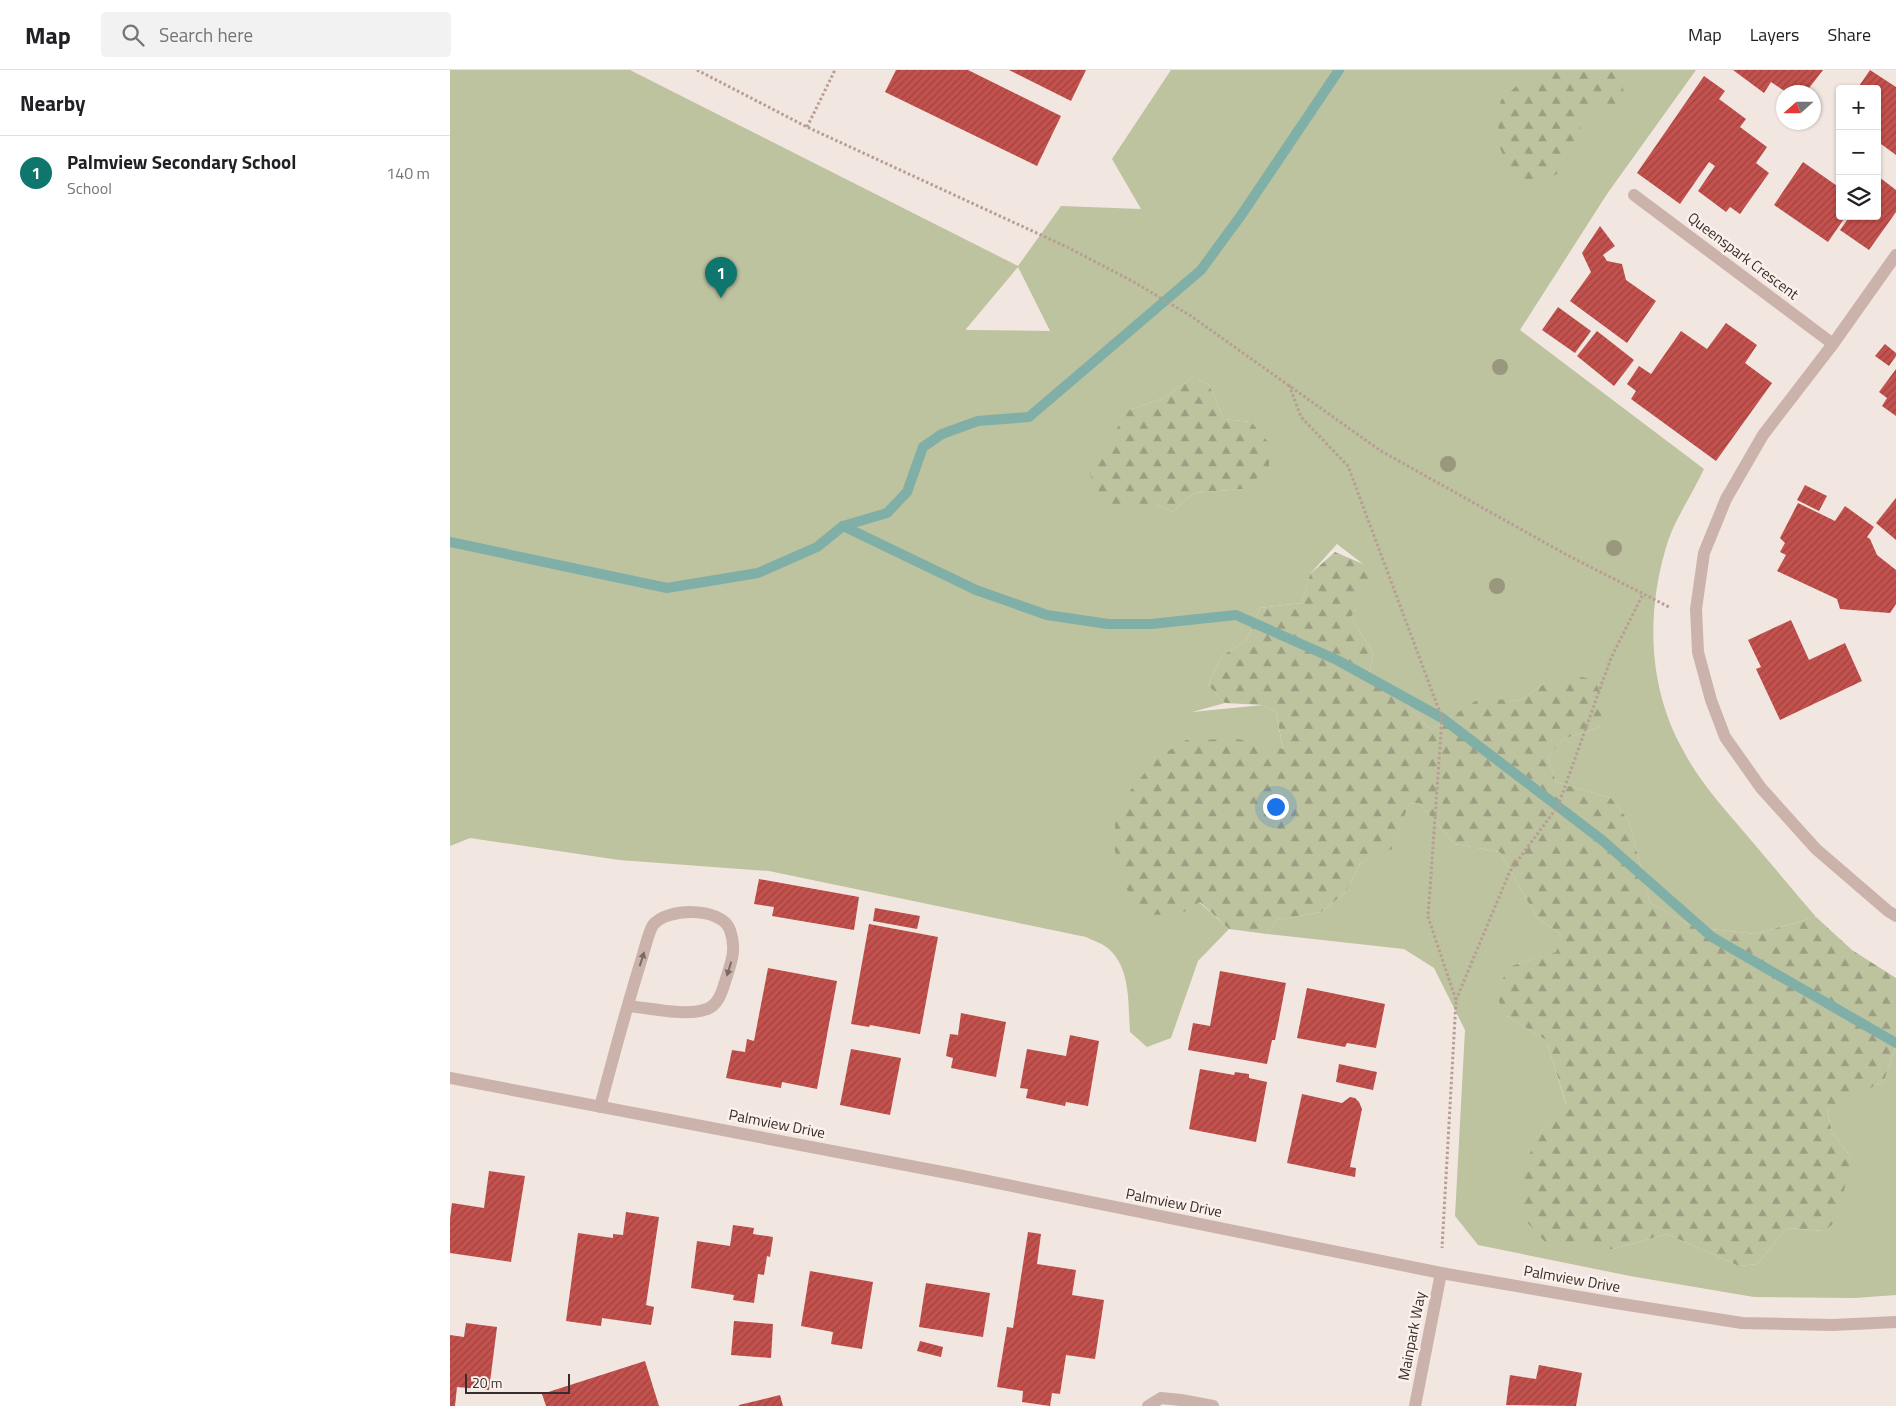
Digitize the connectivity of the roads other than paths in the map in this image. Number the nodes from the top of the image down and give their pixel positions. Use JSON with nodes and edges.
{"nodes":[{"id":1,"x":1634,"y":195,"type":"dead end"},
{"id":2,"x":1896,"y":255,"type":"edge"},
{"id":3,"x":1832,"y":344,"type":"junction"},
{"id":4,"x":1896,"y":916,"type":"edge"},
{"id":5,"x":628,"y":1006,"type":"junction"},
{"id":6,"x":450,"y":1078,"type":"edge"},
{"id":7,"x":600,"y":1107,"type":"junction"},
{"id":8,"x":1441,"y":1273,"type":"junction"},
{"id":9,"x":1896,"y":1322,"type":"edge"},
{"id":10,"x":1148,"y":1406,"type":"edge"},
{"id":11,"x":1212,"y":1406,"type":"edge"},
{"id":12,"x":1415,"y":1406,"type":"edge"}],
"edges":[{"from":1,"to":3,"type":"street","name":"Queenspark Crescent"},
{"from":2,"to":3,"type":"street"},
{"from":3,"to":4,"type":"street"},
{"from":5,"to":5,"type":"street","one_way":true},
{"from":5,"to":7,"type":"street"},
{"from":6,"to":7,"type":"street","name":"Palmview Drive"},
{"from":7,"to":8,"type":"street","name":"Palmview Drive"},
{"from":8,"to":9,"type":"street","name":"Palmview Drive"},
{"from":8,"to":12,"type":"street","name":"Mainpark Way"},
{"from":10,"to":11,"type":"street"}]}
